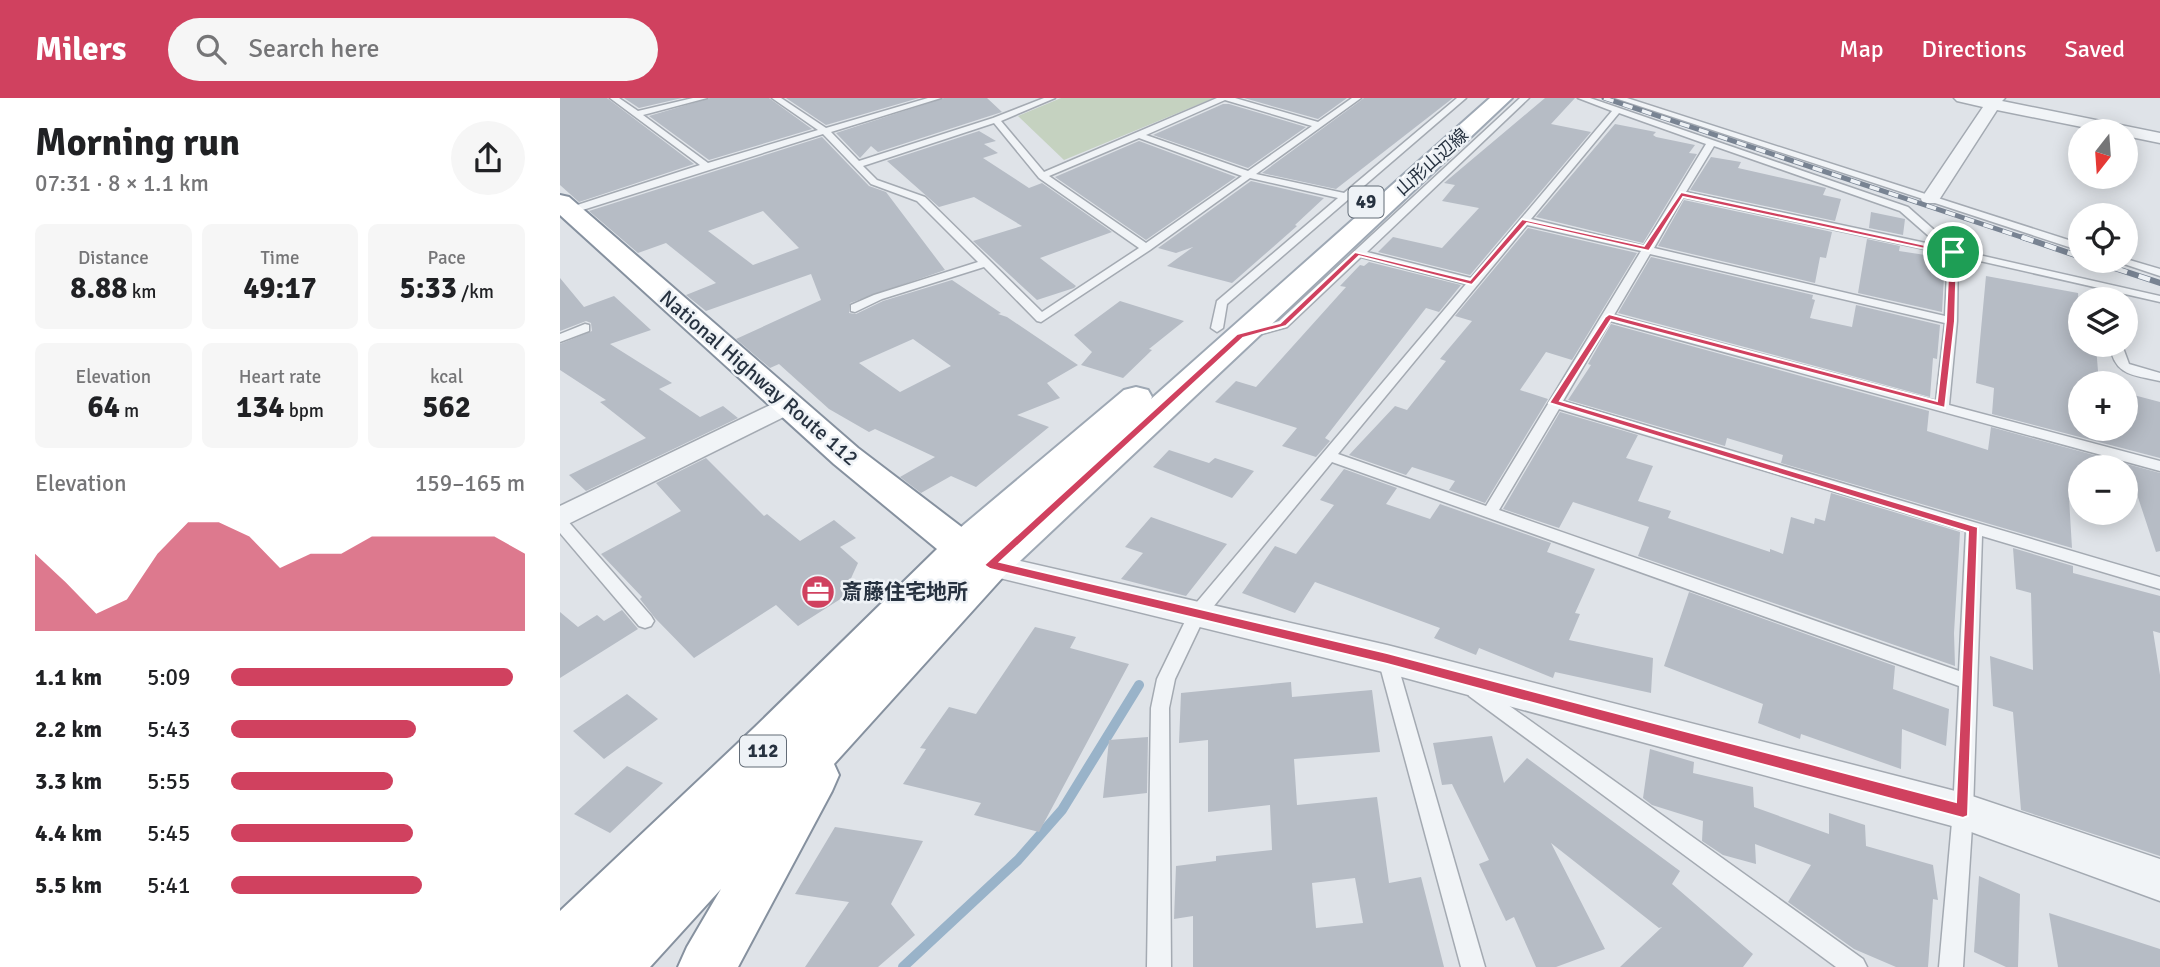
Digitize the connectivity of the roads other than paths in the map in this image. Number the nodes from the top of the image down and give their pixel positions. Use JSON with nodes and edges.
{"nodes":[{"id":1,"x":614,"y":98,"type":"edge"},
{"id":2,"x":703,"y":98,"type":"edge"},
{"id":3,"x":776,"y":98,"type":"edge"},
{"id":4,"x":937,"y":98,"type":"edge"},
{"id":5,"x":1051,"y":98,"type":"edge"},
{"id":6,"x":1225,"y":98,"type":"edge"},
{"id":7,"x":1357,"y":98,"type":"edge"},
{"id":8,"x":1462,"y":98,"type":"edge"},
{"id":9,"x":1486,"y":98,"type":"edge"},
{"id":10,"x":1502,"y":98,"type":"edge"},
{"id":11,"x":1525,"y":98,"type":"edge"},
{"id":12,"x":1581,"y":98,"type":"edge"},
{"id":13,"x":1962,"y":98,"type":"edge"},
{"id":14,"x":1995,"y":101,"type":"edge"},
{"id":15,"x":1618,"y":104,"type":"edge"},
{"id":16,"x":638,"y":114,"type":"junction"},
{"id":17,"x":2074,"y":119,"type":"edge"},
{"id":18,"x":996,"y":120,"type":"junction"},
{"id":19,"x":1319,"y":125,"type":"junction"},
{"id":20,"x":825,"y":131,"type":"junction"},
{"id":21,"x":2138,"y":133,"type":"edge"},
{"id":22,"x":1139,"y":135,"type":"junction"},
{"id":23,"x":2160,"y":138,"type":"edge"},
{"id":24,"x":1710,"y":143,"type":"junction"},
{"id":25,"x":859,"y":164,"type":"junction"},
{"id":26,"x":708,"y":166,"type":"junction"},
{"id":27,"x":1248,"y":175,"type":"junction"},
{"id":28,"x":1042,"y":176,"type":"junction"},
{"id":29,"x":1681,"y":194,"type":"junction"},
{"id":30,"x":1346,"y":197,"type":"junction"},
{"id":31,"x":1930,"y":199,"type":"junction"},
{"id":32,"x":563,"y":209,"type":"edge"},
{"id":33,"x":1525,"y":221,"type":"junction"},
{"id":34,"x":2068,"y":244,"type":"edge"},
{"id":35,"x":1146,"y":248,"type":"junction"},
{"id":36,"x":1646,"y":249,"type":"junction"},
{"id":37,"x":1953,"y":252,"type":"junction"},
{"id":38,"x":1358,"y":253,"type":"junction"},
{"id":39,"x":986,"y":263,"type":"junction"},
{"id":40,"x":2138,"y":266,"type":"edge"},
{"id":41,"x":2160,"y":273,"type":"edge"},
{"id":42,"x":1472,"y":282,"type":"junction"},
{"id":43,"x":2090,"y":287,"type":"edge"},
{"id":44,"x":2138,"y":296,"type":"edge"},
{"id":45,"x":2160,"y":299,"type":"edge"},
{"id":46,"x":855,"y":308,"type":"dead end"},
{"id":47,"x":1609,"y":317,"type":"junction"},
{"id":48,"x":1242,"y":319,"type":"junction"},
{"id":49,"x":1951,"y":321,"type":"junction"},
{"id":50,"x":585,"y":328,"type":"dead end"},
{"id":51,"x":560,"y":338,"type":"edge"},
{"id":52,"x":2117,"y":357,"type":"edge"},
{"id":53,"x":2160,"y":377,"type":"edge"},
{"id":54,"x":1554,"y":403,"type":"junction"},
{"id":55,"x":789,"y":404,"type":"junction"},
{"id":56,"x":1942,"y":406,"type":"junction"},
{"id":57,"x":1328,"y":456,"type":"junction"},
{"id":58,"x":2160,"y":466,"type":"edge"},
{"id":59,"x":1490,"y":512,"type":"junction"},
{"id":60,"x":560,"y":520,"type":"edge"},
{"id":61,"x":1974,"y":530,"type":"junction"},
{"id":62,"x":976,"y":556,"type":"junction"},
{"id":63,"x":2160,"y":583,"type":"edge"},
{"id":64,"x":1197,"y":614,"type":"junction"},
{"id":65,"x":645,"y":621,"type":"dead end"},
{"id":66,"x":1387,"y":659,"type":"junction"},
{"id":67,"x":1460,"y":678,"type":"junction"},
{"id":68,"x":1966,"y":681,"type":"junction"},
{"id":69,"x":854,"y":710,"type":"junction"},
{"id":70,"x":1963,"y":811,"type":"junction"},
{"id":71,"x":2160,"y":880,"type":"edge"},
{"id":72,"x":560,"y":950,"type":"edge"},
{"id":73,"x":612,"y":967,"type":"edge"},
{"id":74,"x":707,"y":967,"type":"edge"},
{"id":75,"x":1159,"y":967,"type":"edge"},
{"id":76,"x":1472,"y":967,"type":"edge"},
{"id":77,"x":1855,"y":967,"type":"edge"},
{"id":78,"x":1951,"y":967,"type":"edge"}],
"edges":[{"from":1,"to":16,"type":"lane"},
{"from":2,"to":16,"type":"lane"},
{"from":3,"to":20,"type":"lane"},
{"from":4,"to":20,"type":"lane"},
{"from":5,"to":18,"type":"lane"},
{"from":6,"to":19,"type":"lane"},
{"from":6,"to":22,"type":"lane"},
{"from":7,"to":19,"type":"lane"},
{"from":8,"to":30,"type":"lane"},
{"from":9,"to":48,"type":"main road","name":"山形山辺線","number":"49"},
{"from":10,"to":48,"type":"main road","name":"山形山辺線","number":"49"},
{"from":11,"to":38,"type":"lane"},
{"from":12,"to":15,"type":"lane"},
{"from":13,"to":14,"type":"street"},
{"from":14,"to":17,"type":"street"},
{"from":14,"to":31,"type":"street"},
{"from":15,"to":24,"type":"lane"},
{"from":15,"to":31,"type":"lane"},
{"from":15,"to":33,"type":"lane"},
{"from":16,"to":26,"type":"lane"},
{"from":18,"to":25,"type":"lane"},
{"from":18,"to":28,"type":"lane"},
{"from":19,"to":27,"type":"lane"},
{"from":20,"to":25,"type":"lane"},
{"from":20,"to":26,"type":"lane"},
{"from":21,"to":23,"type":"street"},
{"from":22,"to":27,"type":"lane"},
{"from":22,"to":28,"type":"lane"},
{"from":24,"to":29,"type":"lane"},
{"from":24,"to":37,"type":"lane"},
{"from":25,"to":39,"type":"lane"},
{"from":26,"to":32,"type":"lane"},
{"from":27,"to":30,"type":"lane"},
{"from":27,"to":35,"type":"lane"},
{"from":28,"to":35,"type":"lane"},
{"from":29,"to":36,"type":"lane"},
{"from":29,"to":37,"type":"lane"},
{"from":30,"to":48,"type":"lane"},
{"from":31,"to":34,"type":"lane"},
{"from":32,"to":55,"type":"main road","name":"National Highway Route 112"},
{"from":33,"to":36,"type":"lane"},
{"from":33,"to":42,"type":"lane"},
{"from":35,"to":39,"type":"lane"},
{"from":36,"to":47,"type":"lane"},
{"from":36,"to":49,"type":"lane"},
{"from":37,"to":43,"type":"lane"},
{"from":37,"to":49,"type":"lane"},
{"from":38,"to":42,"type":"lane"},
{"from":38,"to":48,"type":"lane"},
{"from":39,"to":46,"type":"lane"},
{"from":40,"to":41,"type":"lane"},
{"from":42,"to":57,"type":"lane"},
{"from":44,"to":45,"type":"lane"},
{"from":47,"to":54,"type":"lane"},
{"from":47,"to":56,"type":"lane"},
{"from":48,"to":62,"type":"main road","name":"山形山辺線","number":"49"},
{"from":49,"to":56,"type":"lane"},
{"from":50,"to":51,"type":"lane"},
{"from":52,"to":53,"type":"lane"},
{"from":54,"to":59,"type":"lane"},
{"from":54,"to":61,"type":"lane"},
{"from":55,"to":60,"type":"street"},
{"from":55,"to":62,"type":"main road","name":"National Highway Route 112"},
{"from":56,"to":58,"type":"lane"},
{"from":57,"to":59,"type":"lane"},
{"from":57,"to":64,"type":"lane"},
{"from":59,"to":68,"type":"lane"},
{"from":60,"to":65,"type":"lane"},
{"from":61,"to":63,"type":"lane"},
{"from":61,"to":68,"type":"lane"},
{"from":62,"to":64,"type":"street"},
{"from":62,"to":69,"type":"main road","number":"112"},
{"from":62,"to":72,"type":"main road","number":"112"},
{"from":64,"to":66,"type":"street"},
{"from":64,"to":75,"type":"lane"},
{"from":66,"to":67,"type":"street"},
{"from":66,"to":76,"type":"lane"},
{"from":67,"to":70,"type":"street"},
{"from":67,"to":77,"type":"lane"},
{"from":68,"to":70,"type":"lane"},
{"from":69,"to":73,"type":"main road","number":"112"},
{"from":69,"to":74,"type":"main road"},
{"from":70,"to":71,"type":"street"},
{"from":70,"to":78,"type":"lane"}]}
